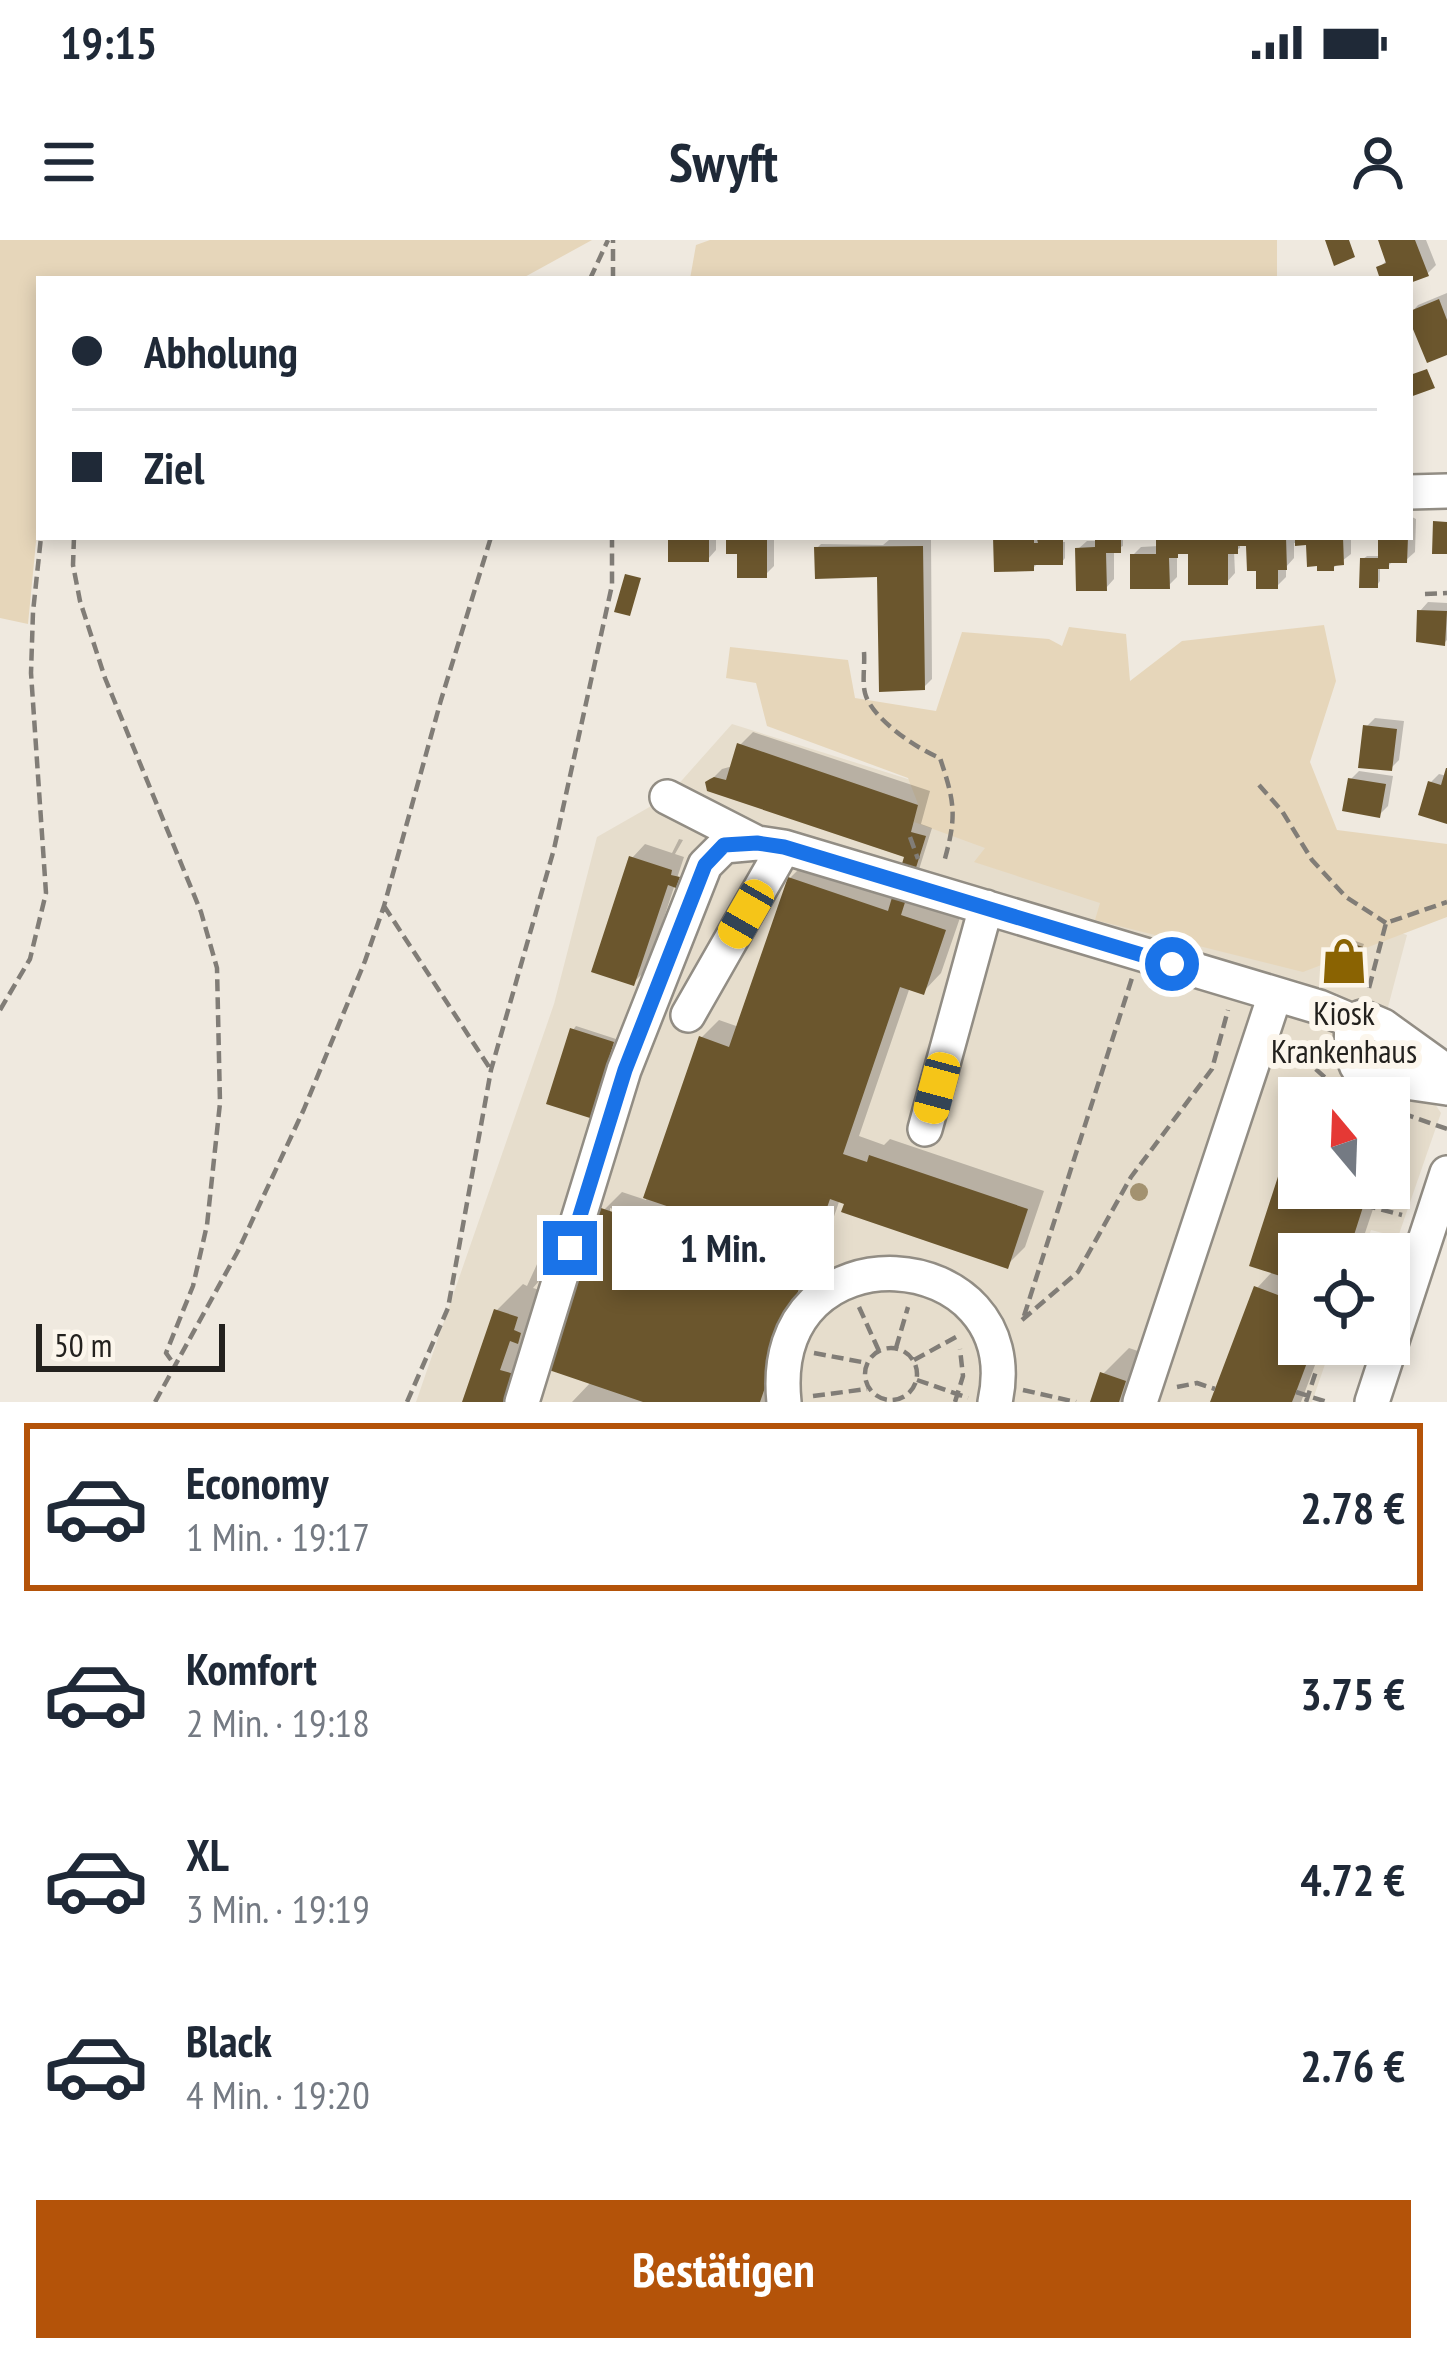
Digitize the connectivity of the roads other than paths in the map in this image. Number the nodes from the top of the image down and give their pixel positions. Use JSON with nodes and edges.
{"nodes":[{"id":1,"x":1447,"y":491,"type":"edge"},
{"id":2,"x":1413,"y":492,"type":"edge"},
{"id":3,"x":667,"y":797,"type":"dead end"},
{"id":4,"x":771,"y":845,"type":"junction"},
{"id":5,"x":986,"y":907,"type":"junction"},
{"id":6,"x":1275,"y":994,"type":"junction"},
{"id":7,"x":688,"y":1015,"type":"dead end"},
{"id":8,"x":1357,"y":1019,"type":"junction"},
{"id":9,"x":1447,"y":1072,"type":"edge"},
{"id":10,"x":1447,"y":1088,"type":"edge"},
{"id":11,"x":926,"y":1129,"type":"dead end"},
{"id":12,"x":1447,"y":1173,"type":"edge"},
{"id":13,"x":989,"y":1395,"type":"edge"},
{"id":14,"x":1141,"y":1398,"type":"edge"},
{"id":15,"x":522,"y":1402,"type":"edge"},
{"id":16,"x":784,"y":1402,"type":"edge"},
{"id":17,"x":1372,"y":1402,"type":"edge"}],
"edges":[{"from":1,"to":2,"type":"street"},
{"from":3,"to":4,"type":"street"},
{"from":4,"to":5,"type":"street"},
{"from":4,"to":7,"type":"street"},
{"from":4,"to":15,"type":"street"},
{"from":5,"to":6,"type":"street"},
{"from":5,"to":11,"type":"street"},
{"from":6,"to":8,"type":"street"},
{"from":6,"to":14,"type":"street"},
{"from":8,"to":9,"type":"street"},
{"from":8,"to":10,"type":"street"},
{"from":12,"to":17,"type":"street"},
{"from":13,"to":16,"type":"street"}]}
